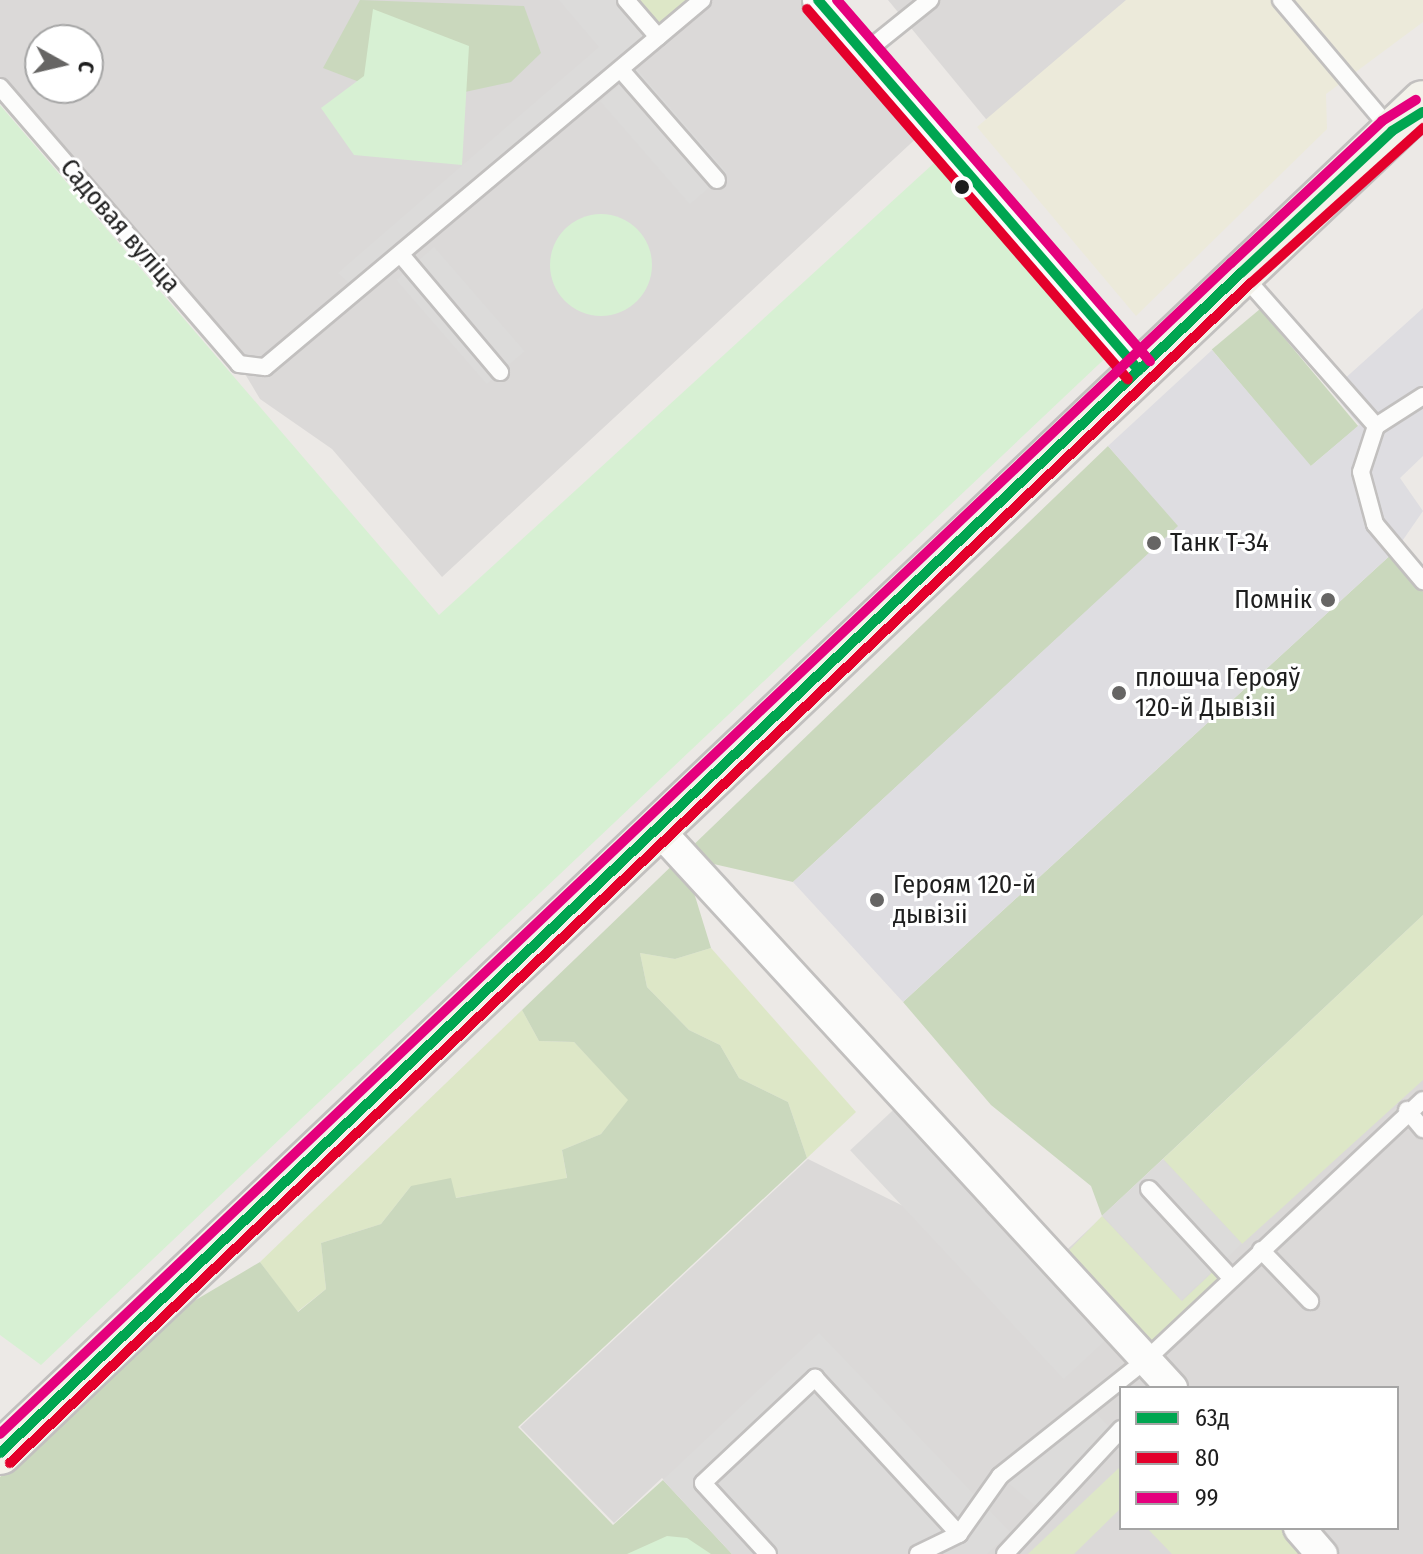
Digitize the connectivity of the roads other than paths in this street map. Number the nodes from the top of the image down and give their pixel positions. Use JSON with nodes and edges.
{"nodes":[{"id":1,"x":626,"y":0,"type":"edge"},
{"id":2,"x":702,"y":0,"type":"edge"},
{"id":3,"x":818,"y":0,"type":"edge"},
{"id":4,"x":930,"y":0,"type":"edge"},
{"id":5,"x":1281,"y":0,"type":"edge"},
{"id":6,"x":658,"y":37,"type":"junction"},
{"id":7,"x":864,"y":53,"type":"junction"},
{"id":8,"x":621,"y":70,"type":"junction"},
{"id":9,"x":0,"y":87,"type":"edge"},
{"id":10,"x":1423,"y":102,"type":"edge"},
{"id":11,"x":1407,"y":122,"type":"edge"},
{"id":12,"x":717,"y":180,"type":"dead end"},
{"id":13,"x":402,"y":256,"type":"junction"},
{"id":14,"x":1241,"y":273,"type":"junction"},
{"id":15,"x":1139,"y":370,"type":"junction"},
{"id":16,"x":500,"y":372,"type":"dead end"},
{"id":17,"x":1423,"y":396,"type":"edge"},
{"id":18,"x":1376,"y":426,"type":"junction"},
{"id":19,"x":1423,"y":581,"type":"edge"},
{"id":20,"x":657,"y":828,"type":"junction"},
{"id":21,"x":1423,"y":1100,"type":"edge"},
{"id":22,"x":1407,"y":1110,"type":"junction"},
{"id":23,"x":1423,"y":1129,"type":"edge"},
{"id":24,"x":1149,"y":1189,"type":"dead end"},
{"id":25,"x":1261,"y":1250,"type":"junction"},
{"id":26,"x":1231,"y":1278,"type":"junction"},
{"id":27,"x":1310,"y":1301,"type":"dead end"},
{"id":28,"x":1161,"y":1379,"type":"edge"},
{"id":29,"x":1119,"y":1404,"type":"edge"},
{"id":30,"x":1119,"y":1431,"type":"edge"},
{"id":31,"x":0,"y":1453,"type":"edge"},
{"id":32,"x":1301,"y":1530,"type":"edge"},
{"id":33,"x":959,"y":1534,"type":"junction"},
{"id":34,"x":768,"y":1554,"type":"edge"},
{"id":35,"x":918,"y":1554,"type":"edge"},
{"id":36,"x":1005,"y":1554,"type":"edge"},
{"id":37,"x":1322,"y":1554,"type":"edge"}],
"edges":[{"from":1,"to":6,"type":"lane"},
{"from":2,"to":6,"type":"lane"},
{"from":3,"to":7,"type":"street"},
{"from":4,"to":7,"type":"lane"},
{"from":5,"to":11,"type":"lane"},
{"from":6,"to":8,"type":"lane"},
{"from":7,"to":15,"type":"street"},
{"from":8,"to":12,"type":"lane"},
{"from":8,"to":13,"type":"lane"},
{"from":9,"to":13,"type":"lane","name":"Садовая вуліца"},
{"from":10,"to":11,"type":"street"},
{"from":11,"to":14,"type":"street"},
{"from":13,"to":16,"type":"lane"},
{"from":14,"to":15,"type":"street"},
{"from":14,"to":18,"type":"lane"},
{"from":15,"to":20,"type":"street"},
{"from":17,"to":18,"type":"lane"},
{"from":18,"to":19,"type":"lane"},
{"from":20,"to":28,"type":"street"},
{"from":20,"to":31,"type":"street"},
{"from":21,"to":22,"type":"lane"},
{"from":22,"to":23,"type":"lane"},
{"from":22,"to":25,"type":"lane"},
{"from":24,"to":26,"type":"lane"},
{"from":25,"to":26,"type":"lane"},
{"from":25,"to":27,"type":"lane"},
{"from":26,"to":28,"type":"lane"},
{"from":29,"to":33,"type":"lane"},
{"from":30,"to":36,"type":"lane"},
{"from":32,"to":37,"type":"street"},
{"from":33,"to":34,"type":"lane"},
{"from":33,"to":35,"type":"lane"}]}
